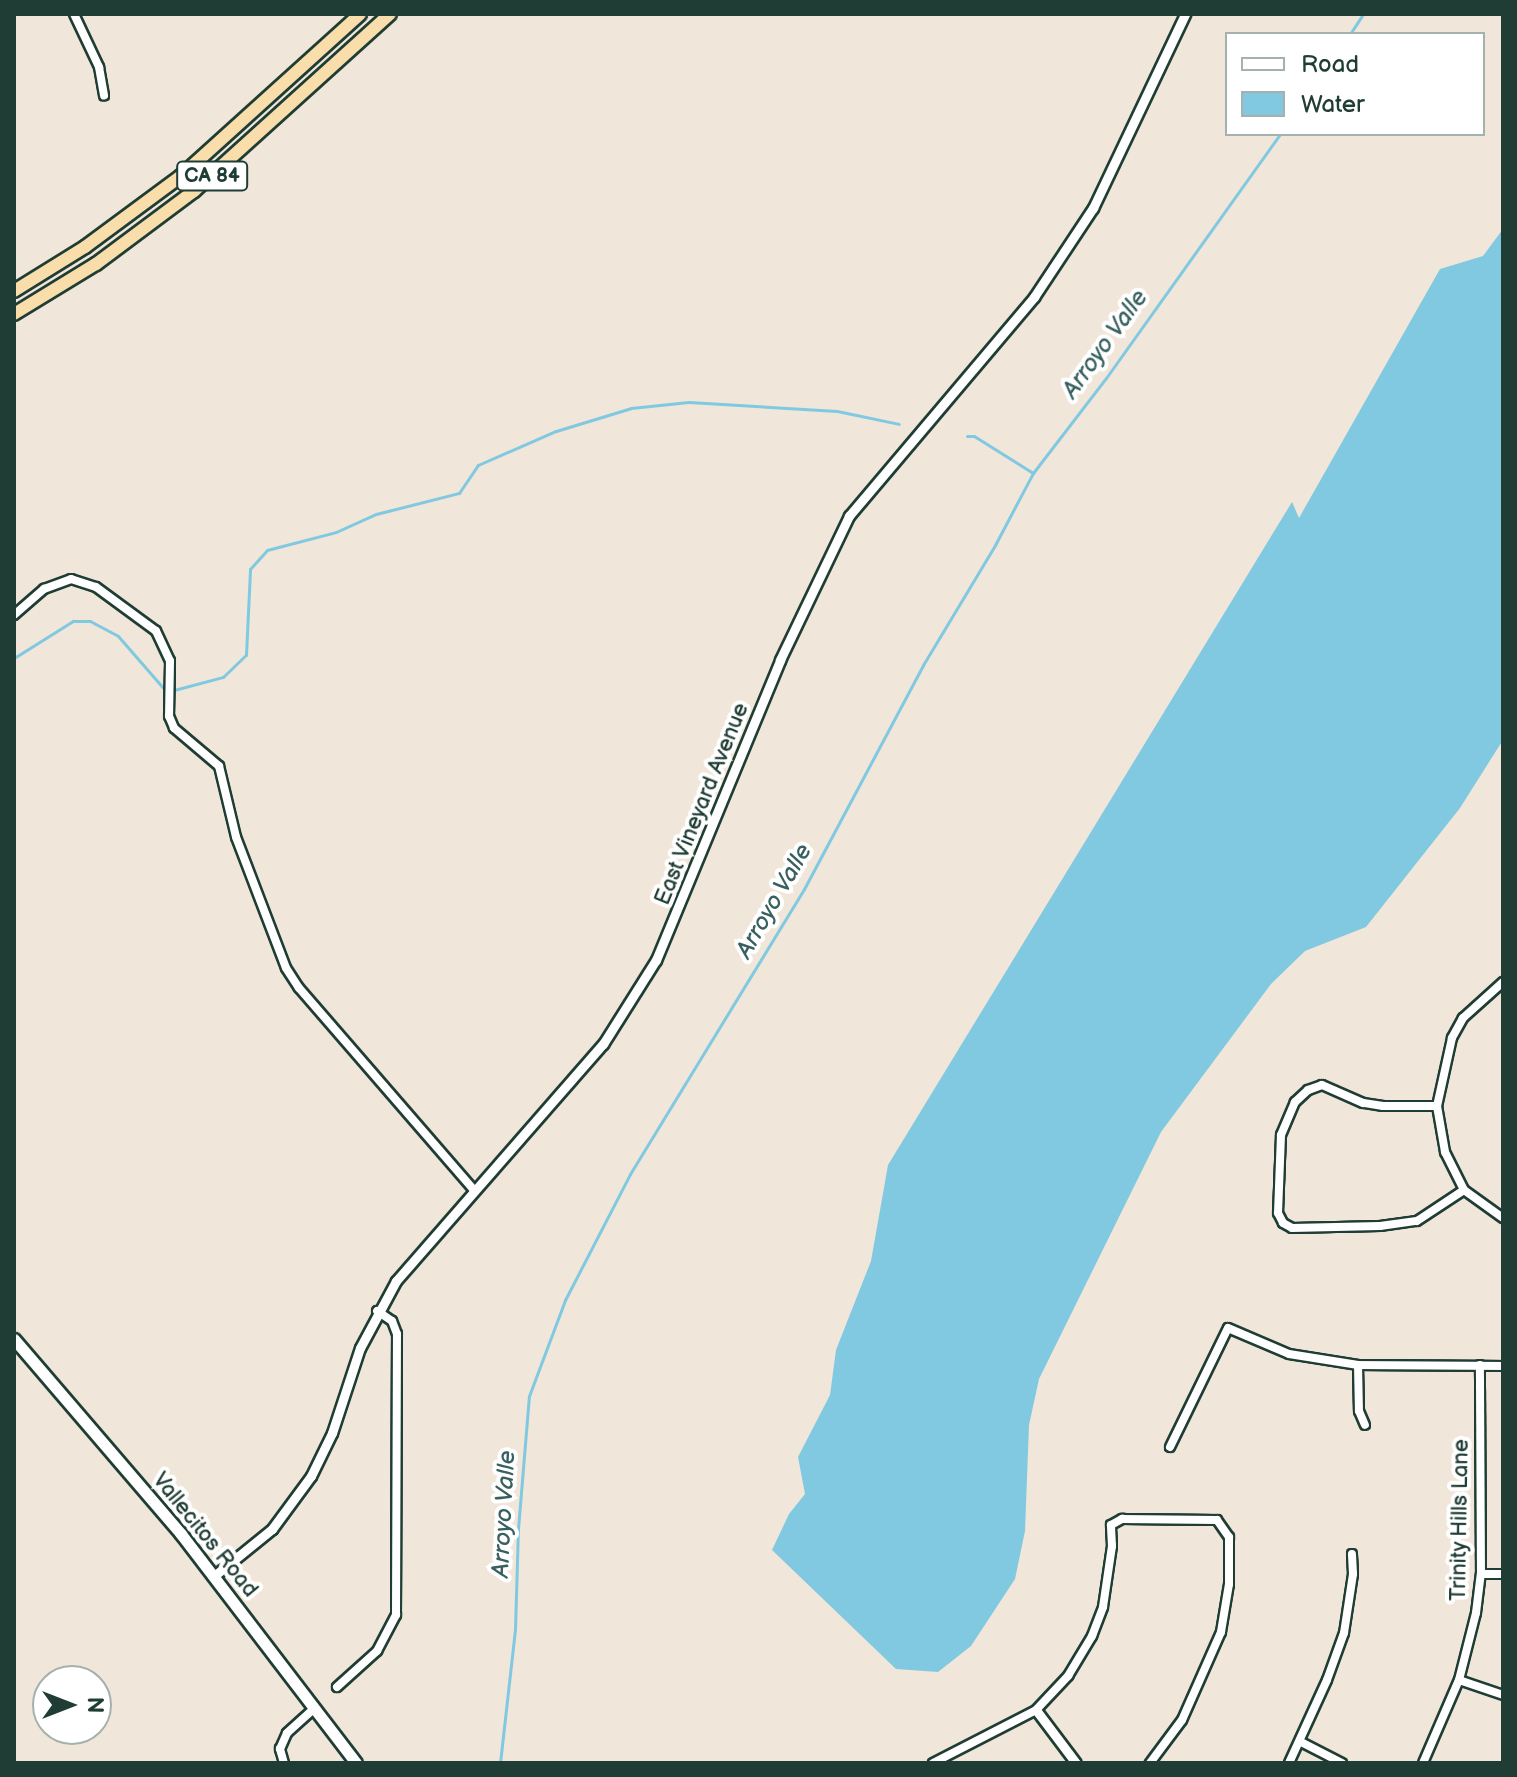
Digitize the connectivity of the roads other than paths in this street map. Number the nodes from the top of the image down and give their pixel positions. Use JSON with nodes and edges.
{"nodes":[{"id":1,"x":74,"y":14,"type":"edge"},
{"id":2,"x":360,"y":14,"type":"edge"},
{"id":3,"x":390,"y":14,"type":"edge"},
{"id":4,"x":1185,"y":14,"type":"edge"},
{"id":5,"x":104,"y":96,"type":"dead end"},
{"id":6,"x":14,"y":291,"type":"edge"},
{"id":7,"x":14,"y":314,"type":"edge"},
{"id":8,"x":14,"y":615,"type":"edge"},
{"id":9,"x":1503,"y":982,"type":"edge"},
{"id":10,"x":1437,"y":1106,"type":"junction"},
{"id":11,"x":473,"y":1189,"type":"junction"},
{"id":12,"x":1464,"y":1190,"type":"junction"},
{"id":13,"x":1503,"y":1218,"type":"edge"},
{"id":14,"x":377,"y":1311,"type":"junction"},
{"id":15,"x":14,"y":1339,"type":"edge"},
{"id":16,"x":1358,"y":1365,"type":"junction"},
{"id":17,"x":1480,"y":1365,"type":"junction"},
{"id":18,"x":1503,"y":1366,"type":"edge"},
{"id":19,"x":1365,"y":1425,"type":"dead end"},
{"id":20,"x":1170,"y":1447,"type":"dead end"},
{"id":21,"x":1352,"y":1554,"type":"dead end"},
{"id":22,"x":1481,"y":1574,"type":"junction"},
{"id":23,"x":1503,"y":1574,"type":"edge"},
{"id":24,"x":214,"y":1576,"type":"junction"},
{"id":25,"x":1459,"y":1680,"type":"junction"},
{"id":26,"x":337,"y":1687,"type":"dead end"},
{"id":27,"x":1503,"y":1695,"type":"edge"},
{"id":28,"x":315,"y":1708,"type":"junction"},
{"id":29,"x":1036,"y":1710,"type":"junction"},
{"id":30,"x":1301,"y":1742,"type":"junction"},
{"id":31,"x":284,"y":1763,"type":"edge"},
{"id":32,"x":356,"y":1763,"type":"edge"},
{"id":33,"x":933,"y":1763,"type":"edge"},
{"id":34,"x":1076,"y":1763,"type":"edge"},
{"id":35,"x":1150,"y":1763,"type":"edge"},
{"id":36,"x":1289,"y":1763,"type":"edge"},
{"id":37,"x":1342,"y":1763,"type":"edge"},
{"id":38,"x":1423,"y":1763,"type":"edge"}],
"edges":[{"from":1,"to":5,"type":"street"},
{"from":2,"to":6,"type":"highway","number":"CA 84"},
{"from":3,"to":7,"type":"highway","number":"CA 84"},
{"from":4,"to":11,"type":"street","name":"East Vineyard Avenue"},
{"from":8,"to":11,"type":"street"},
{"from":9,"to":10,"type":"street"},
{"from":10,"to":12,"type":"street"},
{"from":10,"to":12,"type":"street"},
{"from":11,"to":14,"type":"street","name":"East Vineyard Avenue"},
{"from":12,"to":13,"type":"street"},
{"from":14,"to":24,"type":"street","name":"East Vineyard Avenue"},
{"from":14,"to":26,"type":"street"},
{"from":15,"to":24,"type":"main road","name":"Vallecitos Road"},
{"from":16,"to":17,"type":"street"},
{"from":16,"to":19,"type":"street"},
{"from":16,"to":20,"type":"street"},
{"from":17,"to":18,"type":"street"},
{"from":17,"to":22,"type":"street","name":"Trinity Hills Lane"},
{"from":21,"to":30,"type":"street"},
{"from":22,"to":23,"type":"street"},
{"from":22,"to":25,"type":"street","name":"Trinity Hills Lane"},
{"from":24,"to":28,"type":"main road","name":"Vallecitos Road"},
{"from":25,"to":27,"type":"street"},
{"from":25,"to":38,"type":"street","name":"Trinity Hills Lane"},
{"from":28,"to":31,"type":"street"},
{"from":28,"to":32,"type":"main road","name":"Vallecitos Road"},
{"from":29,"to":33,"type":"street"},
{"from":29,"to":34,"type":"street"},
{"from":29,"to":35,"type":"street"},
{"from":30,"to":36,"type":"street"},
{"from":30,"to":37,"type":"street"}]}
